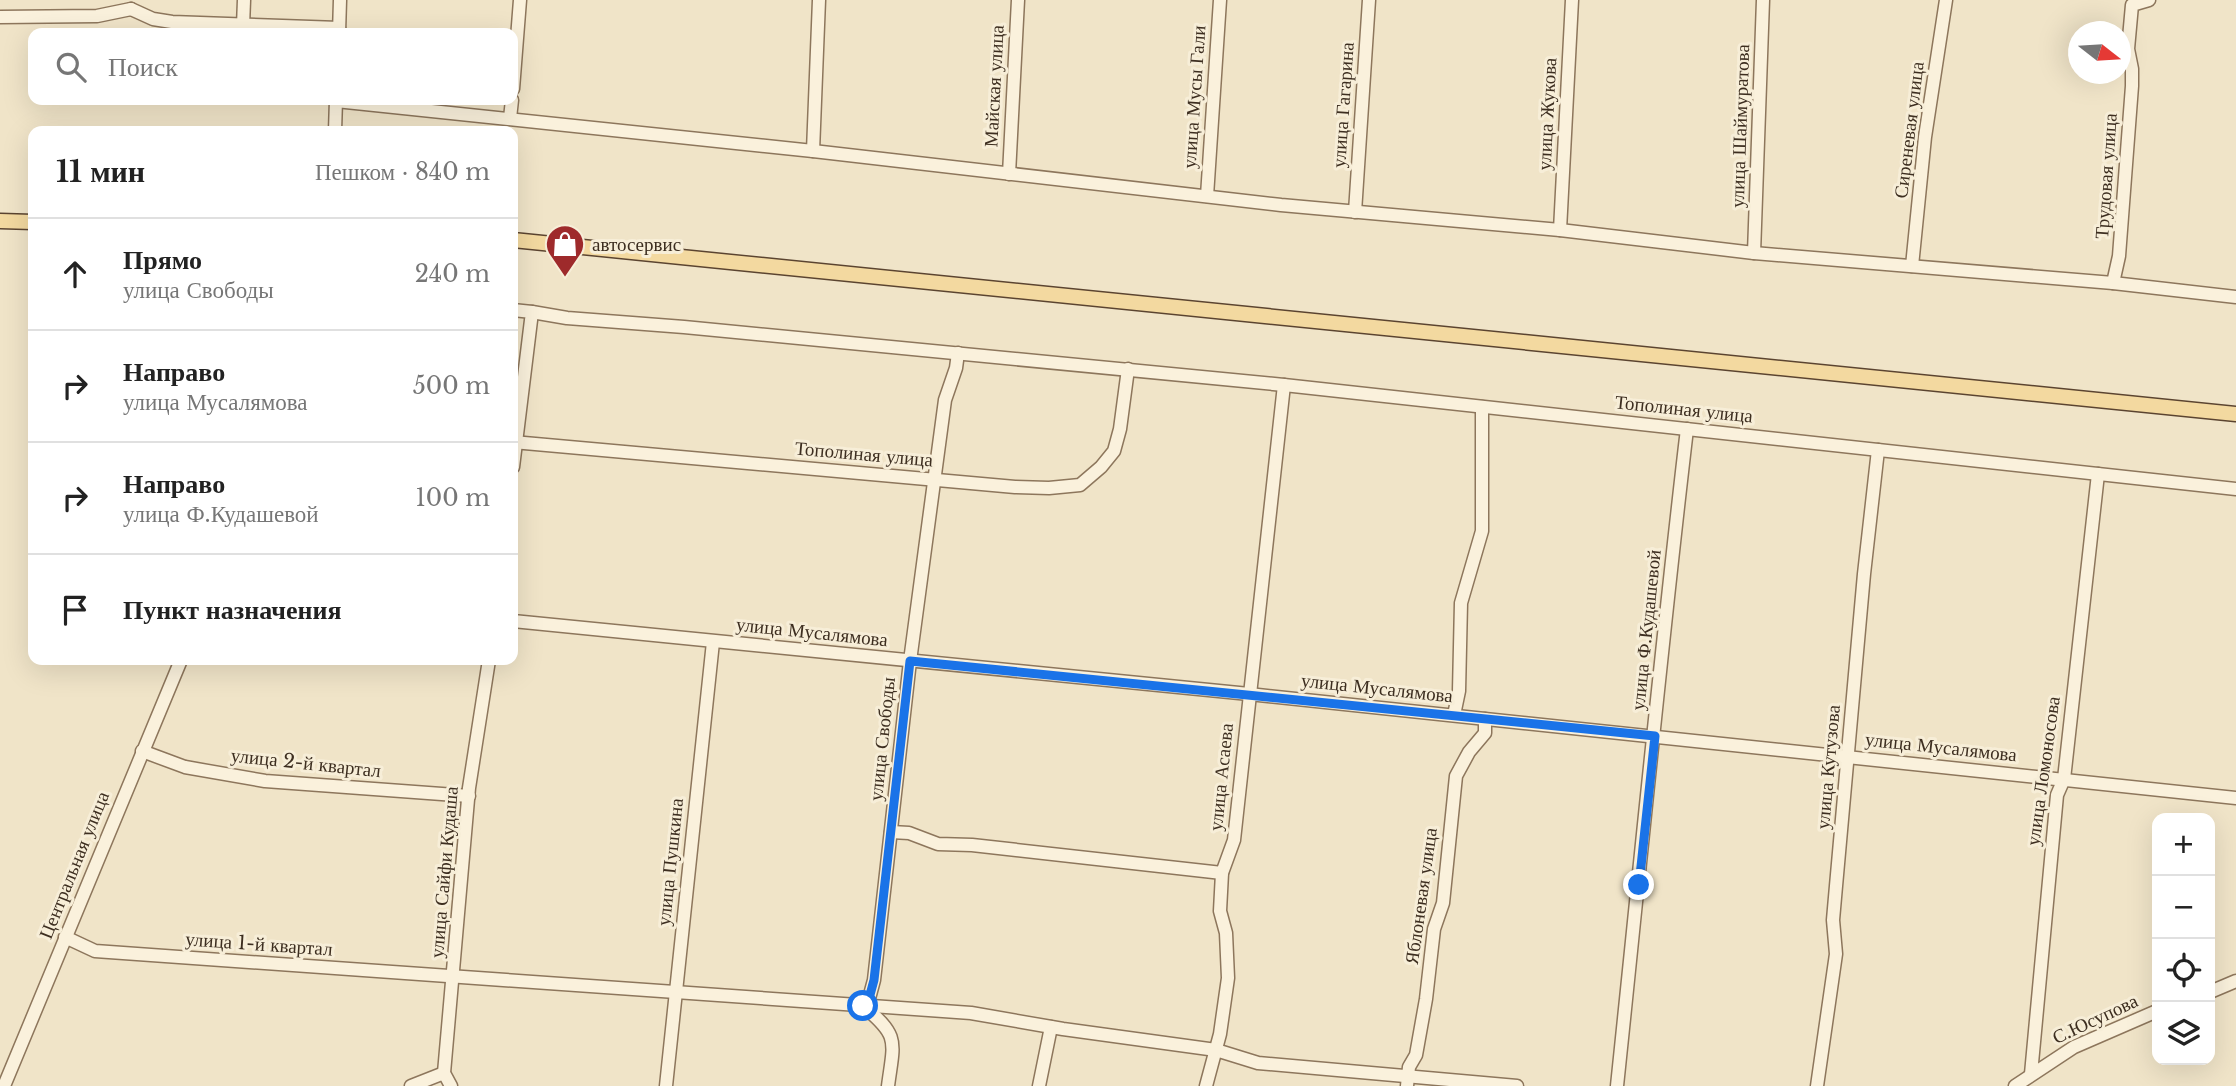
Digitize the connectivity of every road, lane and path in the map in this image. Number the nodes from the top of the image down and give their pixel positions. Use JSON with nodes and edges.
{"nodes":[{"id":1,"x":244,"y":0,"type":"edge"},
{"id":2,"x":340,"y":0,"type":"edge"},
{"id":3,"x":520,"y":0,"type":"edge"},
{"id":4,"x":819,"y":0,"type":"edge"},
{"id":5,"x":1018,"y":0,"type":"edge"},
{"id":6,"x":1220,"y":0,"type":"edge"},
{"id":7,"x":1369,"y":0,"type":"edge"},
{"id":8,"x":1572,"y":0,"type":"edge"},
{"id":9,"x":1763,"y":0,"type":"edge"},
{"id":10,"x":1946,"y":0,"type":"edge"},
{"id":11,"x":2149,"y":0,"type":"edge"},
{"id":12,"x":131,"y":4,"type":"edge"},
{"id":13,"x":0,"y":17,"type":"edge"},
{"id":14,"x":243,"y":26,"type":"junction"},
{"id":15,"x":281,"y":28,"type":"edge"},
{"id":16,"x":339,"y":28,"type":"edge"},
{"id":17,"x":518,"y":28,"type":"edge"},
{"id":18,"x":336,"y":105,"type":"edge"},
{"id":19,"x":384,"y":105,"type":"edge"},
{"id":20,"x":511,"y":105,"type":"edge"},
{"id":21,"x":510,"y":118,"type":"junction"},
{"id":22,"x":335,"y":126,"type":"edge"},
{"id":23,"x":813,"y":151,"type":"junction"},
{"id":24,"x":1009,"y":174,"type":"junction"},
{"id":25,"x":1207,"y":196,"type":"junction"},
{"id":26,"x":1355,"y":212,"type":"junction"},
{"id":27,"x":0,"y":222,"type":"edge"},
{"id":28,"x":28,"y":222,"type":"edge"},
{"id":29,"x":1560,"y":230,"type":"junction"},
{"id":30,"x":518,"y":241,"type":"edge"},
{"id":31,"x":1754,"y":253,"type":"junction"},
{"id":32,"x":1912,"y":266,"type":"junction"},
{"id":33,"x":2113,"y":283,"type":"junction"},
{"id":34,"x":2236,"y":297,"type":"edge"},
{"id":35,"x":518,"y":311,"type":"edge"},
{"id":36,"x":532,"y":313,"type":"junction"},
{"id":37,"x":958,"y":353,"type":"junction"},
{"id":38,"x":1128,"y":369,"type":"junction"},
{"id":39,"x":1284,"y":385,"type":"junction"},
{"id":40,"x":1482,"y":407,"type":"junction"},
{"id":41,"x":518,"y":413,"type":"edge"},
{"id":42,"x":2236,"y":414,"type":"edge"},
{"id":43,"x":1687,"y":429,"type":"junction"},
{"id":44,"x":518,"y":442,"type":"edge"},
{"id":45,"x":1878,"y":450,"type":"junction"},
{"id":46,"x":2098,"y":474,"type":"junction"},
{"id":47,"x":934,"y":479,"type":"junction"},
{"id":48,"x":2236,"y":489,"type":"edge"},
{"id":49,"x":518,"y":622,"type":"edge"},
{"id":50,"x":713,"y":642,"type":"junction"},
{"id":51,"x":910,"y":661,"type":"junction"},
{"id":52,"x":179,"y":665,"type":"edge"},
{"id":53,"x":488,"y":665,"type":"edge"},
{"id":54,"x":1249,"y":694,"type":"junction"},
{"id":55,"x":1454,"y":715,"type":"junction"},
{"id":56,"x":1485,"y":719,"type":"junction"},
{"id":57,"x":1655,"y":736,"type":"junction"},
{"id":58,"x":142,"y":751,"type":"junction"},
{"id":59,"x":1849,"y":757,"type":"junction"},
{"id":60,"x":2064,"y":779,"type":"junction"},
{"id":61,"x":469,"y":796,"type":"junction"},
{"id":62,"x":2236,"y":798,"type":"edge"},
{"id":63,"x":891,"y":832,"type":"junction"},
{"id":64,"x":1222,"y":873,"type":"junction"},
{"id":65,"x":65,"y":937,"type":"junction"},
{"id":66,"x":454,"y":978,"type":"junction"},
{"id":67,"x":2236,"y":981,"type":"edge"},
{"id":68,"x":2215,"y":990,"type":"edge"},
{"id":69,"x":674,"y":992,"type":"junction"},
{"id":70,"x":865,"y":1006,"type":"junction"},
{"id":71,"x":2152,"y":1013,"type":"edge"},
{"id":72,"x":1051,"y":1027,"type":"junction"},
{"id":73,"x":1216,"y":1050,"type":"junction"},
{"id":74,"x":444,"y":1073,"type":"junction"},
{"id":75,"x":2031,"y":1074,"type":"junction"},
{"id":76,"x":1408,"y":1081,"type":"edge"},
{"id":77,"x":4,"y":1086,"type":"edge"},
{"id":78,"x":411,"y":1086,"type":"edge"},
{"id":79,"x":451,"y":1086,"type":"edge"},
{"id":80,"x":666,"y":1086,"type":"edge"},
{"id":81,"x":888,"y":1086,"type":"edge"},
{"id":82,"x":1039,"y":1086,"type":"edge"},
{"id":83,"x":1206,"y":1086,"type":"edge"},
{"id":84,"x":1517,"y":1086,"type":"edge"},
{"id":85,"x":1617,"y":1086,"type":"edge"},
{"id":86,"x":1817,"y":1086,"type":"edge"},
{"id":87,"x":2015,"y":1086,"type":"edge"}],
"edges":[{"from":1,"to":14,"type":"street"},
{"from":2,"to":16,"type":"street"},
{"from":3,"to":17,"type":"street"},
{"from":4,"to":23,"type":"street"},
{"from":5,"to":24,"type":"street","name":"Майская улица"},
{"from":6,"to":25,"type":"street","name":"улица Мусы Гали"},
{"from":7,"to":26,"type":"street","name":"улица Гагарина"},
{"from":8,"to":29,"type":"street","name":"улица Жукова"},
{"from":9,"to":31,"type":"street","name":"улица Шаймуратова"},
{"from":10,"to":32,"type":"street","name":"Сиреневая улица"},
{"from":11,"to":33,"type":"street","name":"Трудовая улица"},
{"from":12,"to":13,"type":"street"},
{"from":12,"to":14,"type":"street"},
{"from":14,"to":15,"type":"street"},
{"from":18,"to":22,"type":"street"},
{"from":19,"to":21,"type":"street"},
{"from":20,"to":21,"type":"street"},
{"from":21,"to":23,"type":"street"},
{"from":23,"to":24,"type":"street"},
{"from":24,"to":25,"type":"street"},
{"from":25,"to":26,"type":"street"},
{"from":26,"to":29,"type":"street"},
{"from":27,"to":28,"type":"main road"},
{"from":29,"to":31,"type":"street"},
{"from":30,"to":42,"type":"main road"},
{"from":31,"to":32,"type":"street"},
{"from":32,"to":33,"type":"street"},
{"from":33,"to":34,"type":"street"},
{"from":35,"to":36,"type":"street","name":"Тополиная улица"},
{"from":36,"to":37,"type":"street","name":"Тополиная улица"},
{"from":36,"to":41,"type":"street"},
{"from":37,"to":38,"type":"street","name":"Тополиная улица"},
{"from":37,"to":47,"type":"street","name":"улица Свободы"},
{"from":38,"to":39,"type":"street","name":"Тополиная улица"},
{"from":38,"to":47,"type":"street","name":"Тополиная улица"},
{"from":39,"to":40,"type":"street","name":"Тополиная улица"},
{"from":39,"to":54,"type":"street","name":"улица Асаева"},
{"from":40,"to":43,"type":"street","name":"Тополиная улица"},
{"from":40,"to":55,"type":"street"},
{"from":43,"to":45,"type":"street","name":"Тополиная улица"},
{"from":43,"to":57,"type":"street","name":"улица Ф.Кудашевой"},
{"from":44,"to":47,"type":"street","name":"Тополиная улица"},
{"from":45,"to":46,"type":"street","name":"Тополиная улица"},
{"from":45,"to":59,"type":"street","name":"улица Кутузова"},
{"from":46,"to":48,"type":"street","name":"Тополиная улица"},
{"from":46,"to":60,"type":"street","name":"улица Ломоносова"},
{"from":47,"to":51,"type":"street","name":"улица Свободы"},
{"from":49,"to":50,"type":"street","name":"улица Мусалямова"},
{"from":50,"to":51,"type":"street","name":"улица Мусалямова"},
{"from":50,"to":69,"type":"street","name":"улица Пушкина"},
{"from":51,"to":54,"type":"street","name":"улица Мусалямова"},
{"from":51,"to":63,"type":"street","name":"улица Свободы"},
{"from":52,"to":58,"type":"street","name":"Центральная улица"},
{"from":53,"to":61,"type":"street","name":"улица Сайфи Кудаша"},
{"from":54,"to":55,"type":"street","name":"улица Мусалямова"},
{"from":54,"to":64,"type":"street","name":"улица Асаева"},
{"from":55,"to":56,"type":"street","name":"улица Мусалямова"},
{"from":56,"to":57,"type":"street","name":"улица Мусалямова"},
{"from":56,"to":76,"type":"street","name":"Яблоневая улица"},
{"from":57,"to":59,"type":"street","name":"улица Мусалямова"},
{"from":57,"to":85,"type":"street","name":"улица Ф.Кудашевой"},
{"from":58,"to":61,"type":"street","name":"улица 2-й квартал"},
{"from":58,"to":65,"type":"street","name":"Центральная улица"},
{"from":59,"to":60,"type":"street","name":"улица Мусалямова"},
{"from":59,"to":86,"type":"street","name":"улица Кутузова"},
{"from":60,"to":62,"type":"street","name":"улица Мусалямова"},
{"from":60,"to":75,"type":"street","name":"улица Ломоносова"},
{"from":61,"to":66,"type":"street","name":"улица Сайфи Кудаша"},
{"from":63,"to":64,"type":"street"},
{"from":63,"to":70,"type":"street","name":"улица Свободы"},
{"from":64,"to":73,"type":"street","name":"улица Асаева"},
{"from":65,"to":66,"type":"street","name":"улица 1-й квартал"},
{"from":65,"to":77,"type":"street","name":"Центральная улица"},
{"from":66,"to":69,"type":"street","name":"улица 1-й квартал"},
{"from":66,"to":74,"type":"street","name":"улица Сайфи Кудаша"},
{"from":67,"to":68,"type":"street"},
{"from":69,"to":70,"type":"street","name":"улица 1-й квартал"},
{"from":69,"to":80,"type":"street","name":"улица Пушкина"},
{"from":70,"to":72,"type":"street","name":"улица 1-й квартал"},
{"from":70,"to":81,"type":"street"},
{"from":71,"to":75,"type":"street","name":"С.Юсупова"},
{"from":72,"to":73,"type":"street","name":"улица 1-й квартал"},
{"from":72,"to":82,"type":"street"},
{"from":73,"to":76,"type":"street","name":"улица 1-й квартал"},
{"from":73,"to":83,"type":"street","name":"улица Асаева"},
{"from":74,"to":78,"type":"street"},
{"from":74,"to":79,"type":"street"},
{"from":75,"to":87,"type":"street","name":"С.Юсупова"},
{"from":76,"to":84,"type":"street","name":"улица 1-й квартал"}]}
